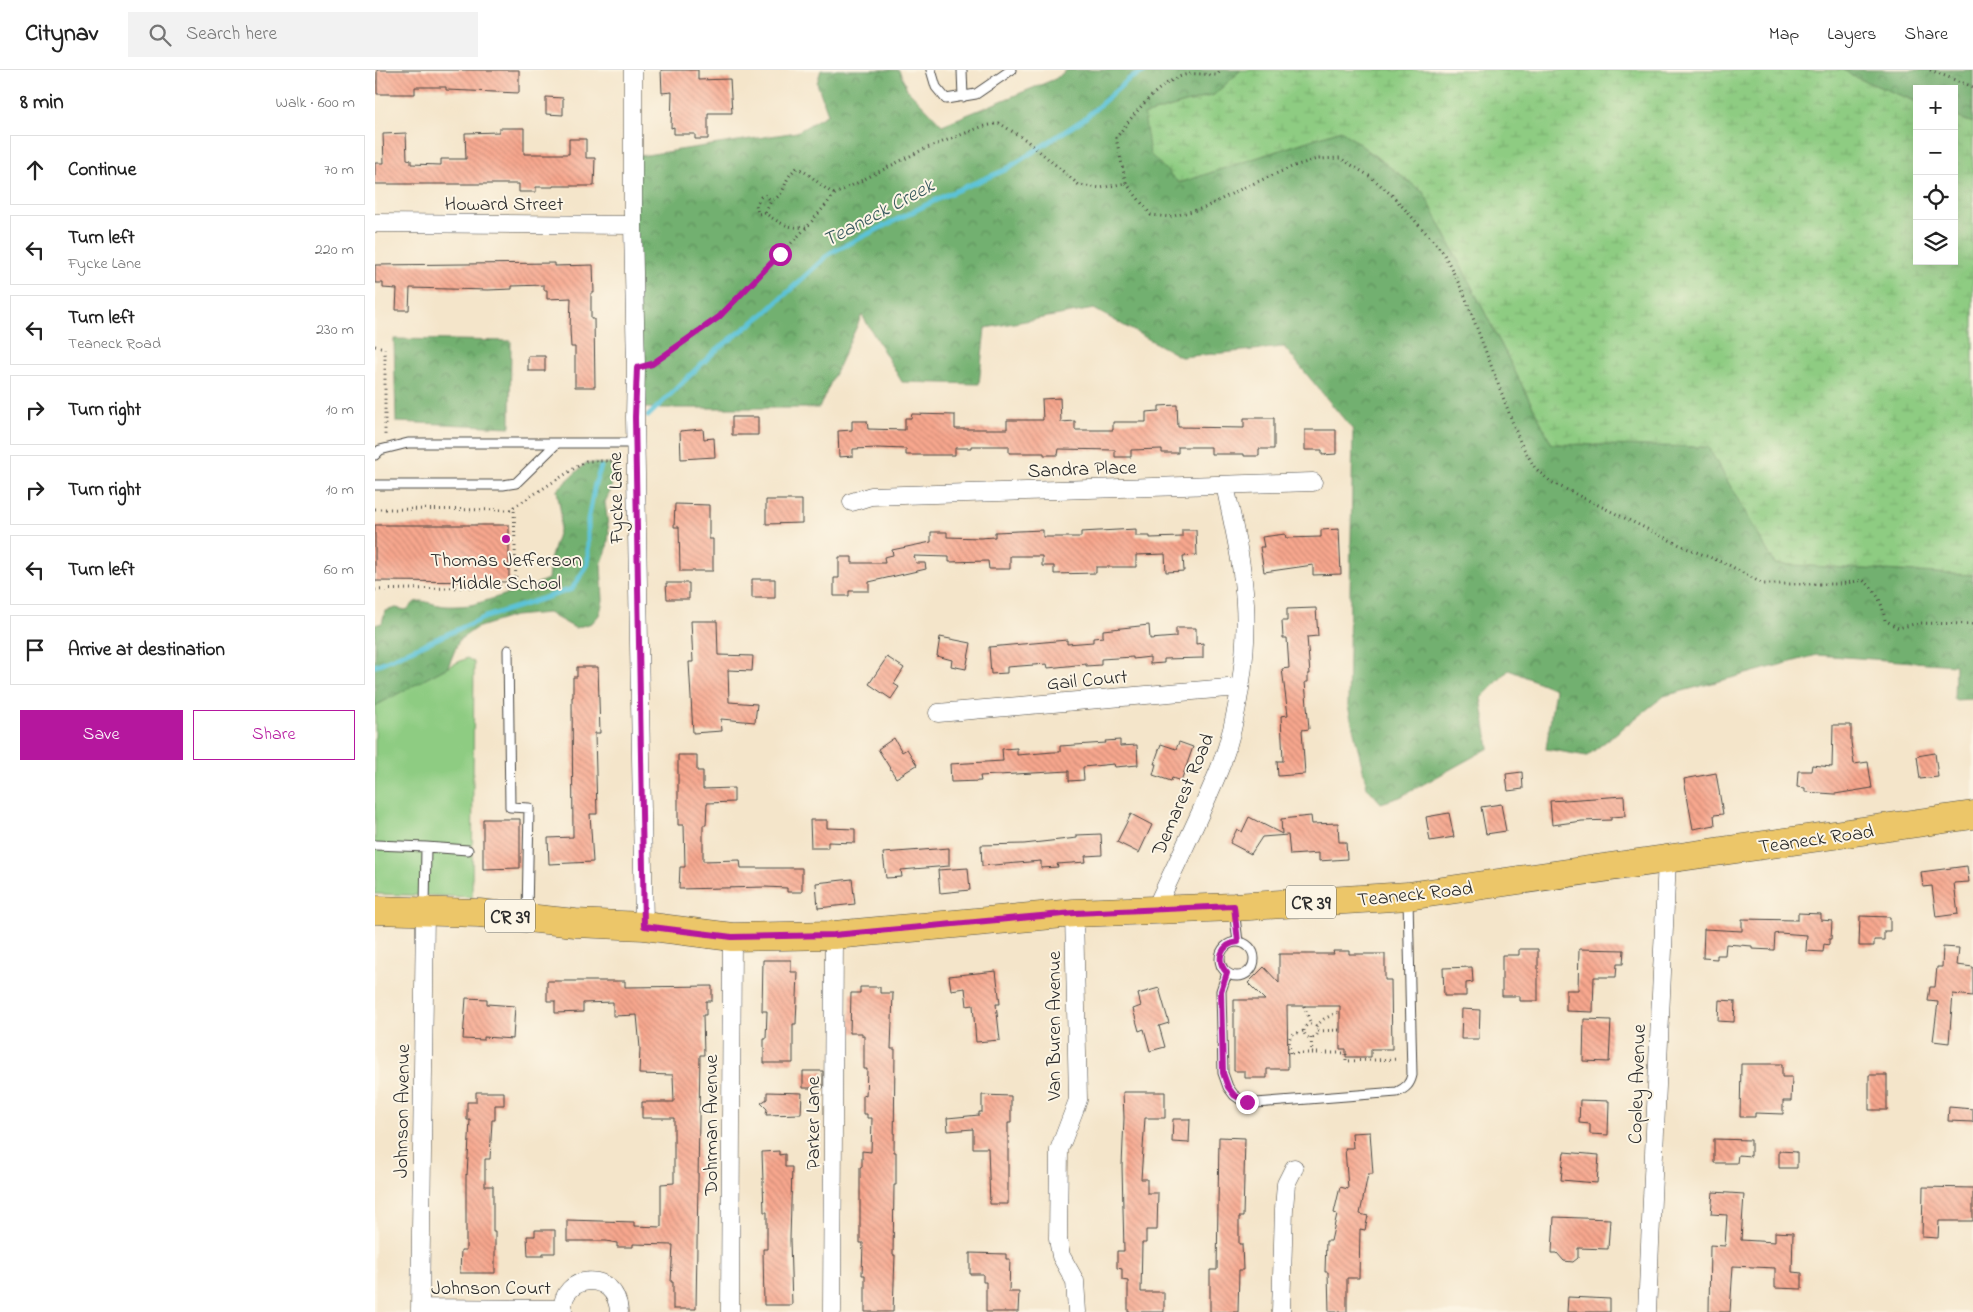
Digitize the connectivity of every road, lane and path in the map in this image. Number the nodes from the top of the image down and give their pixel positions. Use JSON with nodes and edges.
{"nodes":[{"id":1,"x":633,"y":70,"type":"edge"},
{"id":2,"x":931,"y":70,"type":"edge"},
{"id":3,"x":962,"y":70,"type":"edge"},
{"id":4,"x":1011,"y":70,"type":"edge"},
{"id":5,"x":1221,"y":70,"type":"edge"},
{"id":6,"x":1931,"y":70,"type":"edge"},
{"id":7,"x":1973,"y":87,"type":"edge"},
{"id":8,"x":963,"y":97,"type":"junction"},
{"id":9,"x":1126,"y":182,"type":"junction"},
{"id":10,"x":835,"y":194,"type":"junction"},
{"id":11,"x":771,"y":201,"type":"junction"},
{"id":12,"x":765,"y":213,"type":"junction"},
{"id":13,"x":375,"y":223,"type":"edge"},
{"id":14,"x":633,"y":225,"type":"junction"},
{"id":15,"x":807,"y":226,"type":"junction"},
{"id":16,"x":375,"y":346,"type":"edge"},
{"id":17,"x":637,"y":368,"type":"junction"},
{"id":18,"x":385,"y":435,"type":"dead end"},
{"id":19,"x":636,"y":443,"type":"junction"},
{"id":20,"x":556,"y":444,"type":"junction"},
{"id":21,"x":375,"y":454,"type":"edge"},
{"id":22,"x":617,"y":458,"type":"dead end"},
{"id":23,"x":1313,"y":482,"type":"dead end"},
{"id":24,"x":375,"y":484,"type":"edge"},
{"id":25,"x":1225,"y":485,"type":"junction"},
{"id":26,"x":853,"y":502,"type":"dead end"},
{"id":27,"x":375,"y":509,"type":"edge"},
{"id":28,"x":515,"y":510,"type":"junction"},
{"id":29,"x":375,"y":590,"type":"edge"},
{"id":30,"x":1973,"y":624,"type":"edge"},
{"id":31,"x":508,"y":650,"type":"dead end"},
{"id":32,"x":1239,"y":687,"type":"junction"},
{"id":33,"x":938,"y":713,"type":"dead end"},
{"id":34,"x":1973,"y":815,"type":"edge"},
{"id":35,"x":375,"y":845,"type":"edge"},
{"id":36,"x":426,"y":848,"type":"junction"},
{"id":37,"x":469,"y":850,"type":"dead end"},
{"id":38,"x":1667,"y":859,"type":"junction"},
{"id":39,"x":1408,"y":896,"type":"junction"},
{"id":40,"x":1234,"y":906,"type":"junction"},
{"id":41,"x":375,"y":910,"type":"edge"},
{"id":42,"x":1155,"y":910,"type":"junction"},
{"id":43,"x":425,"y":911,"type":"junction"},
{"id":44,"x":1074,"y":913,"type":"junction"},
{"id":45,"x":527,"y":918,"type":"junction"},
{"id":46,"x":644,"y":926,"type":"junction"},
{"id":47,"x":834,"y":935,"type":"junction"},
{"id":48,"x":732,"y":937,"type":"junction"},
{"id":49,"x":1238,"y":942,"type":"junction"},
{"id":50,"x":1227,"y":973,"type":"junction"},
{"id":51,"x":1304,"y":1006,"type":"dead end"},
{"id":52,"x":1340,"y":1012,"type":"dead end"},
{"id":53,"x":1311,"y":1024,"type":"junction"},
{"id":54,"x":1316,"y":1026,"type":"junction"},
{"id":55,"x":1340,"y":1030,"type":"dead end"},
{"id":56,"x":1304,"y":1031,"type":"junction"},
{"id":57,"x":1319,"y":1031,"type":"junction"},
{"id":58,"x":1311,"y":1038,"type":"junction"},
{"id":59,"x":1312,"y":1053,"type":"junction"},
{"id":60,"x":1412,"y":1058,"type":"junction"},
{"id":61,"x":1294,"y":1168,"type":"dead end"},
{"id":62,"x":419,"y":1310,"type":"edge"},
{"id":63,"x":563,"y":1310,"type":"edge"},
{"id":64,"x":619,"y":1312,"type":"edge"},
{"id":65,"x":730,"y":1312,"type":"edge"},
{"id":66,"x":832,"y":1312,"type":"edge"},
{"id":67,"x":1077,"y":1312,"type":"edge"},
{"id":68,"x":1281,"y":1312,"type":"edge"},
{"id":69,"x":1647,"y":1312,"type":"edge"}],
"edges":[{"from":1,"to":14,"type":"street","name":"Fycke Lane"},
{"from":2,"to":8,"type":"lane"},
{"from":3,"to":8,"type":"lane"},
{"from":4,"to":8,"type":"lane"},
{"from":5,"to":9,"type":"path"},
{"from":6,"to":7,"type":"path"},
{"from":9,"to":10,"type":"path"},
{"from":9,"to":30,"type":"path"},
{"from":10,"to":11,"type":"path"},
{"from":10,"to":15,"type":"path"},
{"from":11,"to":12,"type":"path"},
{"from":11,"to":12,"type":"path"},
{"from":12,"to":15,"type":"path"},
{"from":13,"to":14,"type":"street","name":"Howard Street"},
{"from":14,"to":17,"type":"street","name":"Fycke Lane"},
{"from":15,"to":17,"type":"path"},
{"from":16,"to":18,"type":"path"},
{"from":17,"to":19,"type":"street","name":"Fycke Lane"},
{"from":19,"to":20,"type":"lane"},
{"from":19,"to":46,"type":"street","name":"Fycke Lane"},
{"from":20,"to":21,"type":"lane"},
{"from":20,"to":24,"type":"lane"},
{"from":22,"to":28,"type":"path"},
{"from":23,"to":25,"type":"street","name":"Sandra Place"},
{"from":25,"to":26,"type":"street","name":"Sandra Place"},
{"from":25,"to":32,"type":"street","name":"Demarest Road"},
{"from":27,"to":28,"type":"path"},
{"from":28,"to":29,"type":"path"},
{"from":31,"to":45,"type":"lane"},
{"from":32,"to":33,"type":"street","name":"Gail Court"},
{"from":32,"to":42,"type":"street","name":"Demarest Road"},
{"from":34,"to":38,"type":"main road","name":"Teaneck Road","number":"CR 39"},
{"from":35,"to":36,"type":"lane"},
{"from":36,"to":37,"type":"lane"},
{"from":36,"to":43,"type":"lane"},
{"from":38,"to":39,"type":"main road","name":"Teaneck Road","number":"CR 39"},
{"from":38,"to":69,"type":"street","name":"Copley Avenue"},
{"from":39,"to":40,"type":"main road","name":"Teaneck Road","number":"CR 39"},
{"from":39,"to":60,"type":"lane"},
{"from":40,"to":42,"type":"main road","name":"Teaneck Road","number":"CR 39"},
{"from":40,"to":49,"type":"lane"},
{"from":41,"to":43,"type":"main road","name":"Teaneck Road","number":"CR 39"},
{"from":42,"to":44,"type":"main road","name":"Teaneck Road","number":"CR 39"},
{"from":43,"to":45,"type":"main road","name":"Teaneck Road","number":"CR 39"},
{"from":43,"to":62,"type":"street","name":"Johnson Avenue"},
{"from":44,"to":47,"type":"main road","name":"Teaneck Road","number":"CR 39"},
{"from":44,"to":67,"type":"street","name":"Van Buren Avenue"},
{"from":45,"to":46,"type":"main road","name":"Teaneck Road","number":"CR 39"},
{"from":46,"to":48,"type":"main road","name":"Teaneck Road","number":"CR 39"},
{"from":47,"to":48,"type":"main road","name":"Teaneck Road","number":"CR 39"},
{"from":47,"to":66,"type":"street","name":"Parker Lane"},
{"from":48,"to":65,"type":"street","name":"Dohrman Avenue"},
{"from":49,"to":50,"type":"lane"},
{"from":49,"to":50,"type":"lane"},
{"from":50,"to":60,"type":"lane"},
{"from":51,"to":53,"type":"path"},
{"from":52,"to":54,"type":"path"},
{"from":53,"to":54,"type":"path"},
{"from":53,"to":56,"type":"path"},
{"from":54,"to":57,"type":"path"},
{"from":55,"to":57,"type":"path"},
{"from":56,"to":58,"type":"path"},
{"from":56,"to":59,"type":"path"},
{"from":57,"to":58,"type":"path"},
{"from":58,"to":59,"type":"path"},
{"from":59,"to":60,"type":"path"},
{"from":61,"to":68,"type":"street"},
{"from":62,"to":63,"type":"street","name":"Johnson Court"},
{"from":63,"to":64,"type":"street"}]}
